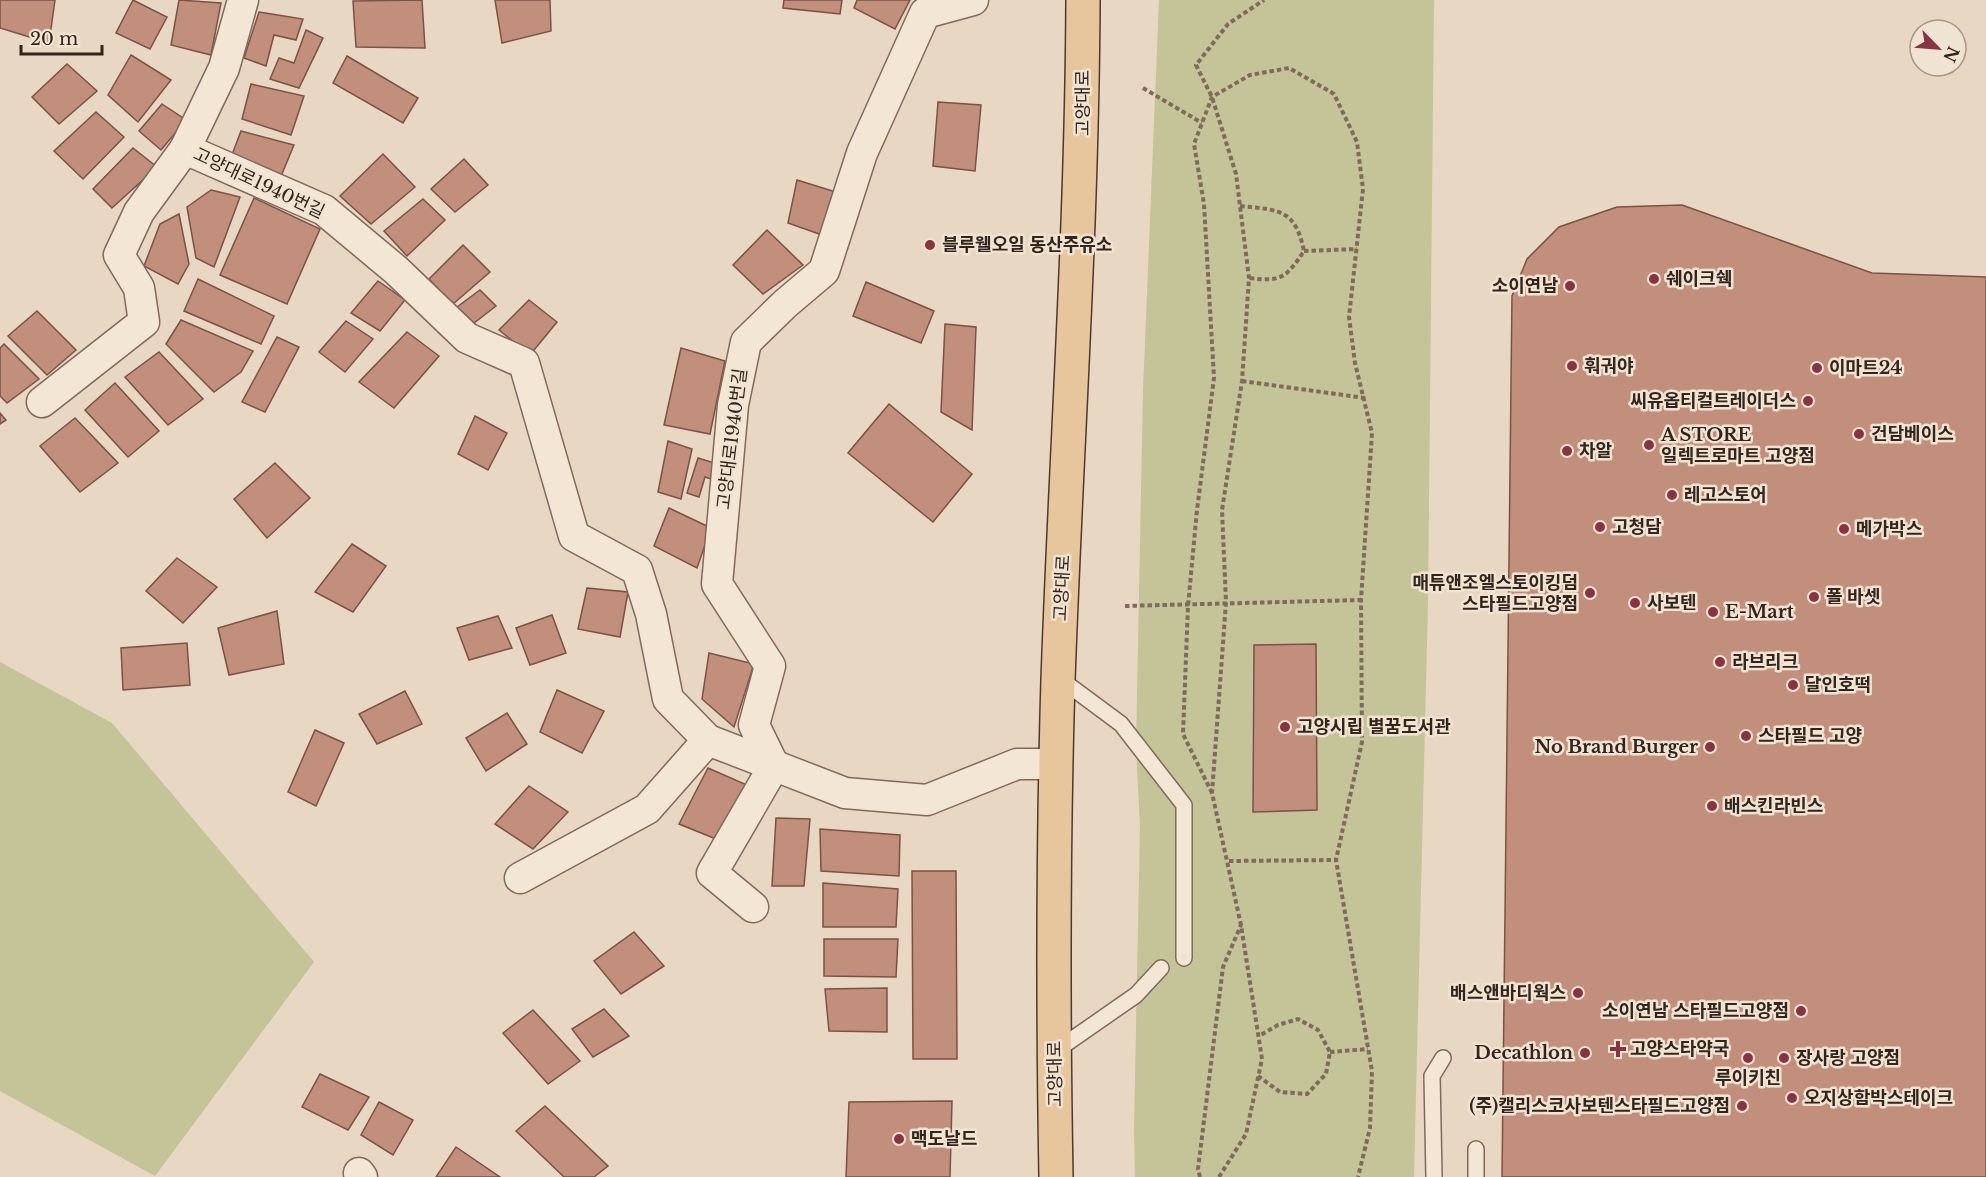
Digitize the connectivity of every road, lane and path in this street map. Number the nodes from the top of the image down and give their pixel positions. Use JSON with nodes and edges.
{"nodes":[{"id":1,"x":243,"y":0,"type":"edge"},
{"id":2,"x":973,"y":0,"type":"edge"},
{"id":3,"x":1083,"y":0,"type":"edge"},
{"id":4,"x":1264,"y":0,"type":"edge"},
{"id":5,"x":1143,"y":88,"type":"dead end"},
{"id":6,"x":1212,"y":97,"type":"junction"},
{"id":7,"x":1202,"y":123,"type":"junction"},
{"id":8,"x":185,"y":149,"type":"junction"},
{"id":9,"x":1240,"y":206,"type":"junction"},
{"id":10,"x":1357,"y":249,"type":"junction"},
{"id":11,"x":1304,"y":251,"type":"junction"},
{"id":12,"x":1249,"y":278,"type":"junction"},
{"id":13,"x":1242,"y":381,"type":"junction"},
{"id":14,"x":1365,"y":398,"type":"junction"},
{"id":15,"x":42,"y":402,"type":"dead end"},
{"id":16,"x":1361,"y":600,"type":"junction"},
{"id":17,"x":1226,"y":602,"type":"junction"},
{"id":18,"x":1125,"y":606,"type":"dead end"},
{"id":19,"x":1188,"y":606,"type":"junction"},
{"id":20,"x":1059,"y":677,"type":"junction"},
{"id":21,"x":708,"y":740,"type":"junction"},
{"id":22,"x":1056,"y":764,"type":"junction"},
{"id":23,"x":774,"y":766,"type":"junction"},
{"id":24,"x":1212,"y":793,"type":"junction"},
{"id":25,"x":1336,"y":860,"type":"junction"},
{"id":26,"x":1229,"y":861,"type":"junction"},
{"id":27,"x":520,"y":878,"type":"dead end"},
{"id":28,"x":753,"y":907,"type":"dead end"},
{"id":29,"x":1241,"y":925,"type":"junction"},
{"id":30,"x":1184,"y":958,"type":"dead end"},
{"id":31,"x":1161,"y":968,"type":"dead end"},
{"id":32,"x":1259,"y":1036,"type":"junction"},
{"id":33,"x":1368,"y":1049,"type":"junction"},
{"id":34,"x":1054,"y":1052,"type":"junction"},
{"id":35,"x":1330,"y":1052,"type":"junction"},
{"id":36,"x":1443,"y":1058,"type":"dead end"},
{"id":37,"x":1258,"y":1076,"type":"junction"},
{"id":38,"x":1476,"y":1149,"type":"dead end"},
{"id":39,"x":1056,"y":1177,"type":"edge"},
{"id":40,"x":1200,"y":1177,"type":"edge"},
{"id":41,"x":1219,"y":1177,"type":"edge"},
{"id":42,"x":1358,"y":1177,"type":"edge"},
{"id":43,"x":1434,"y":1177,"type":"edge"},
{"id":44,"x":1476,"y":1177,"type":"edge"}],
"edges":[{"from":1,"to":8,"type":"street","name":"고양대로1940번길"},
{"from":2,"to":23,"type":"street","name":"고양대로1940번길"},
{"from":3,"to":20,"type":"main road","name":"고양대로"},
{"from":4,"to":6,"type":"path"},
{"from":5,"to":7,"type":"path"},
{"from":6,"to":7,"type":"path"},
{"from":6,"to":9,"type":"path"},
{"from":6,"to":10,"type":"path"},
{"from":7,"to":19,"type":"path"},
{"from":8,"to":15,"type":"street","name":"고양대로1940번길"},
{"from":8,"to":21,"type":"street","name":"고양대로1940번길"},
{"from":9,"to":11,"type":"path"},
{"from":9,"to":12,"type":"path"},
{"from":10,"to":11,"type":"path"},
{"from":10,"to":14,"type":"path"},
{"from":11,"to":12,"type":"path"},
{"from":12,"to":13,"type":"path"},
{"from":13,"to":14,"type":"path"},
{"from":13,"to":17,"type":"path"},
{"from":14,"to":16,"type":"path"},
{"from":16,"to":17,"type":"path"},
{"from":16,"to":25,"type":"path"},
{"from":17,"to":19,"type":"path"},
{"from":17,"to":24,"type":"path"},
{"from":18,"to":19,"type":"path"},
{"from":19,"to":24,"type":"path"},
{"from":20,"to":22,"type":"main road","name":"고양대로"},
{"from":20,"to":30,"type":"lane"},
{"from":21,"to":23,"type":"street","name":"고양대로1940번길"},
{"from":21,"to":27,"type":"street"},
{"from":22,"to":23,"type":"street","name":"고양대로1940번길"},
{"from":22,"to":34,"type":"main road","name":"고양대로"},
{"from":23,"to":28,"type":"street"},
{"from":24,"to":26,"type":"path"},
{"from":25,"to":26,"type":"path"},
{"from":25,"to":33,"type":"path"},
{"from":26,"to":29,"type":"path"},
{"from":29,"to":32,"type":"path"},
{"from":29,"to":40,"type":"path"},
{"from":31,"to":34,"type":"lane"},
{"from":32,"to":35,"type":"path"},
{"from":32,"to":37,"type":"path"},
{"from":33,"to":35,"type":"path"},
{"from":33,"to":42,"type":"path"},
{"from":34,"to":39,"type":"main road","name":"고양대로"},
{"from":35,"to":37,"type":"path"},
{"from":36,"to":43,"type":"lane"},
{"from":37,"to":41,"type":"path"},
{"from":38,"to":44,"type":"lane"}]}
